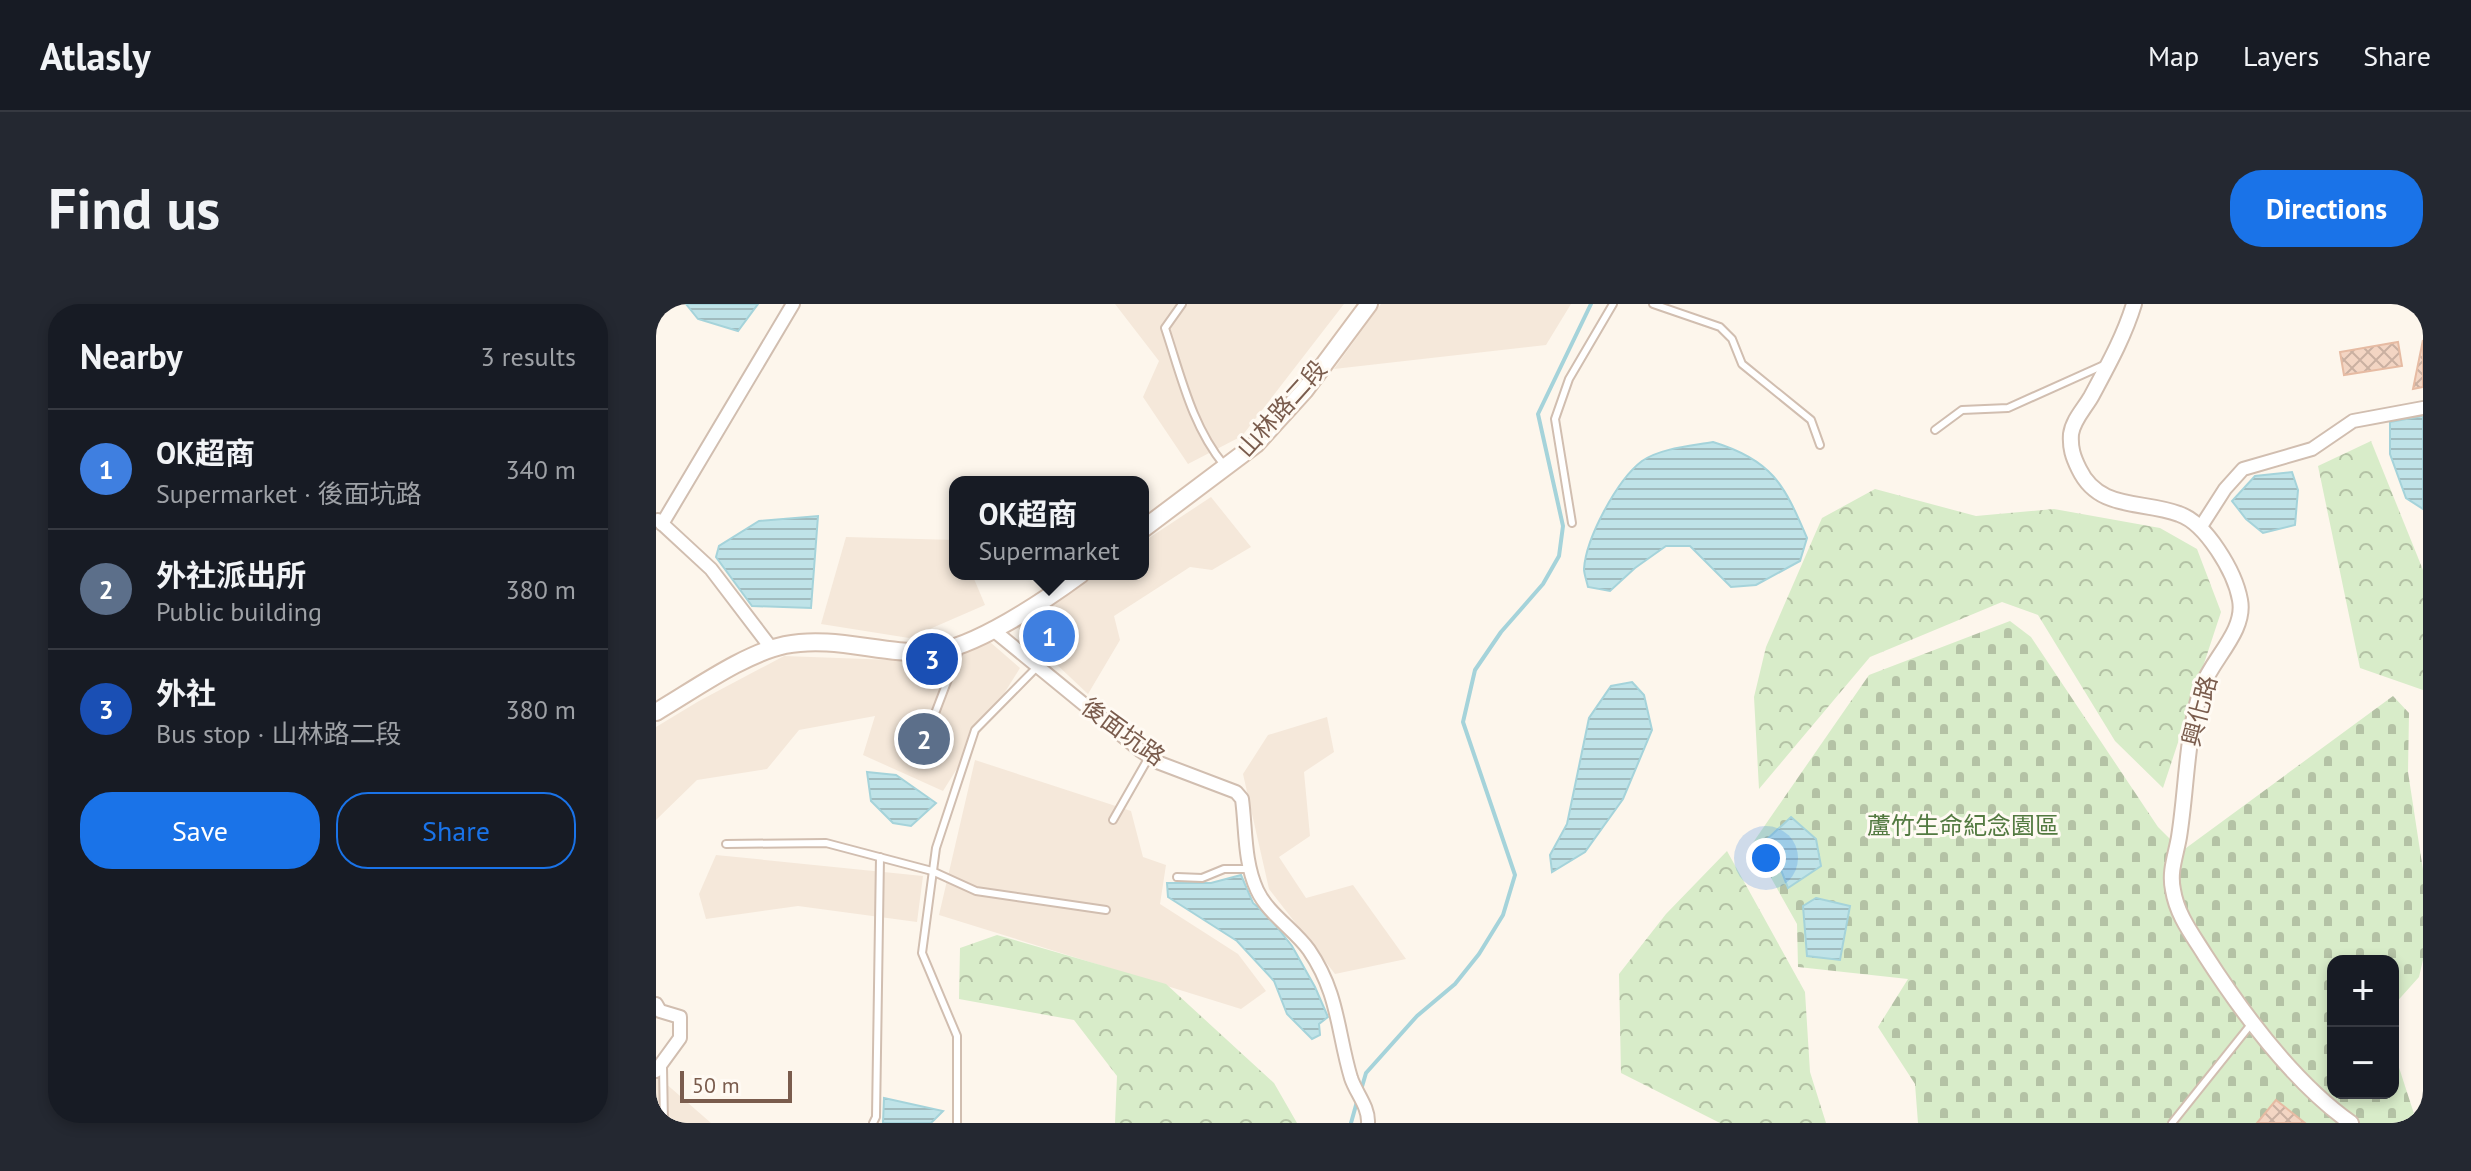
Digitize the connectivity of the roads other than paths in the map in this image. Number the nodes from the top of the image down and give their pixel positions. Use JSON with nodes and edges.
{"nodes":[{"id":1,"x":793,"y":304,"type":"edge"},
{"id":2,"x":1182,"y":304,"type":"edge"},
{"id":3,"x":1369,"y":304,"type":"edge"},
{"id":4,"x":1613,"y":304,"type":"edge"},
{"id":5,"x":1653,"y":304,"type":"edge"},
{"id":6,"x":2134,"y":304,"type":"edge"},
{"id":7,"x":2109,"y":363,"type":"junction"},
{"id":8,"x":2423,"y":408,"type":"edge"},
{"id":9,"x":1935,"y":430,"type":"dead end"},
{"id":10,"x":1820,"y":445,"type":"dead end"},
{"id":11,"x":1227,"y":468,"type":"junction"},
{"id":12,"x":659,"y":522,"type":"edge"},
{"id":13,"x":1572,"y":523,"type":"dead end"},
{"id":14,"x":1149,"y":525,"type":"edge"},
{"id":15,"x":2200,"y":528,"type":"junction"},
{"id":16,"x":1071,"y":580,"type":"edge"},
{"id":17,"x":992,"y":629,"type":"junction"},
{"id":18,"x":961,"y":644,"type":"junction"},
{"id":19,"x":772,"y":649,"type":"junction"},
{"id":20,"x":1038,"y":666,"type":"junction"},
{"id":21,"x":656,"y":712,"type":"edge"},
{"id":22,"x":934,"y":716,"type":"dead end"},
{"id":23,"x":1149,"y":757,"type":"junction"},
{"id":24,"x":1113,"y":820,"type":"dead end"},
{"id":25,"x":726,"y":844,"type":"dead end"},
{"id":26,"x":880,"y":857,"type":"junction"},
{"id":27,"x":1250,"y":869,"type":"junction"},
{"id":28,"x":932,"y":871,"type":"junction"},
{"id":29,"x":1177,"y":877,"type":"dead end"},
{"id":30,"x":1106,"y":910,"type":"dead end"},
{"id":31,"x":656,"y":1004,"type":"edge"},
{"id":32,"x":2252,"y":1023,"type":"junction"},
{"id":33,"x":659,"y":1067,"type":"edge"},
{"id":34,"x":1367,"y":1116,"type":"edge"},
{"id":35,"x":664,"y":1123,"type":"edge"},
{"id":36,"x":873,"y":1123,"type":"edge"},
{"id":37,"x":957,"y":1123,"type":"edge"},
{"id":38,"x":2172,"y":1123,"type":"edge"},
{"id":39,"x":2351,"y":1123,"type":"edge"}],
"edges":[{"from":1,"to":12,"type":"street"},
{"from":2,"to":11,"type":"lane"},
{"from":3,"to":11,"type":"main road","name":"山林路二段"},
{"from":4,"to":13,"type":"lane"},
{"from":5,"to":10,"type":"lane"},
{"from":6,"to":7,"type":"street","name":"興化路"},
{"from":7,"to":9,"type":"lane"},
{"from":7,"to":15,"type":"street","name":"興化路"},
{"from":8,"to":15,"type":"street"},
{"from":11,"to":14,"type":"main road","name":"山林路二段"},
{"from":12,"to":19,"type":"street"},
{"from":15,"to":32,"type":"street","name":"興化路"},
{"from":16,"to":17,"type":"main road"},
{"from":17,"to":18,"type":"main road"},
{"from":17,"to":20,"type":"street","name":"後面坑路"},
{"from":18,"to":19,"type":"main road"},
{"from":18,"to":22,"type":"lane"},
{"from":19,"to":21,"type":"main road"},
{"from":20,"to":23,"type":"street","name":"後面坑路"},
{"from":20,"to":28,"type":"lane"},
{"from":23,"to":24,"type":"lane"},
{"from":23,"to":27,"type":"street","name":"後面坑路"},
{"from":25,"to":26,"type":"lane"},
{"from":26,"to":28,"type":"lane"},
{"from":26,"to":36,"type":"lane"},
{"from":27,"to":29,"type":"lane"},
{"from":27,"to":34,"type":"street","name":"後面坑路"},
{"from":28,"to":30,"type":"lane"},
{"from":28,"to":37,"type":"lane"},
{"from":31,"to":33,"type":"street"},
{"from":32,"to":38,"type":"lane"},
{"from":32,"to":39,"type":"street","name":"興化路"},
{"from":33,"to":35,"type":"lane"}]}
